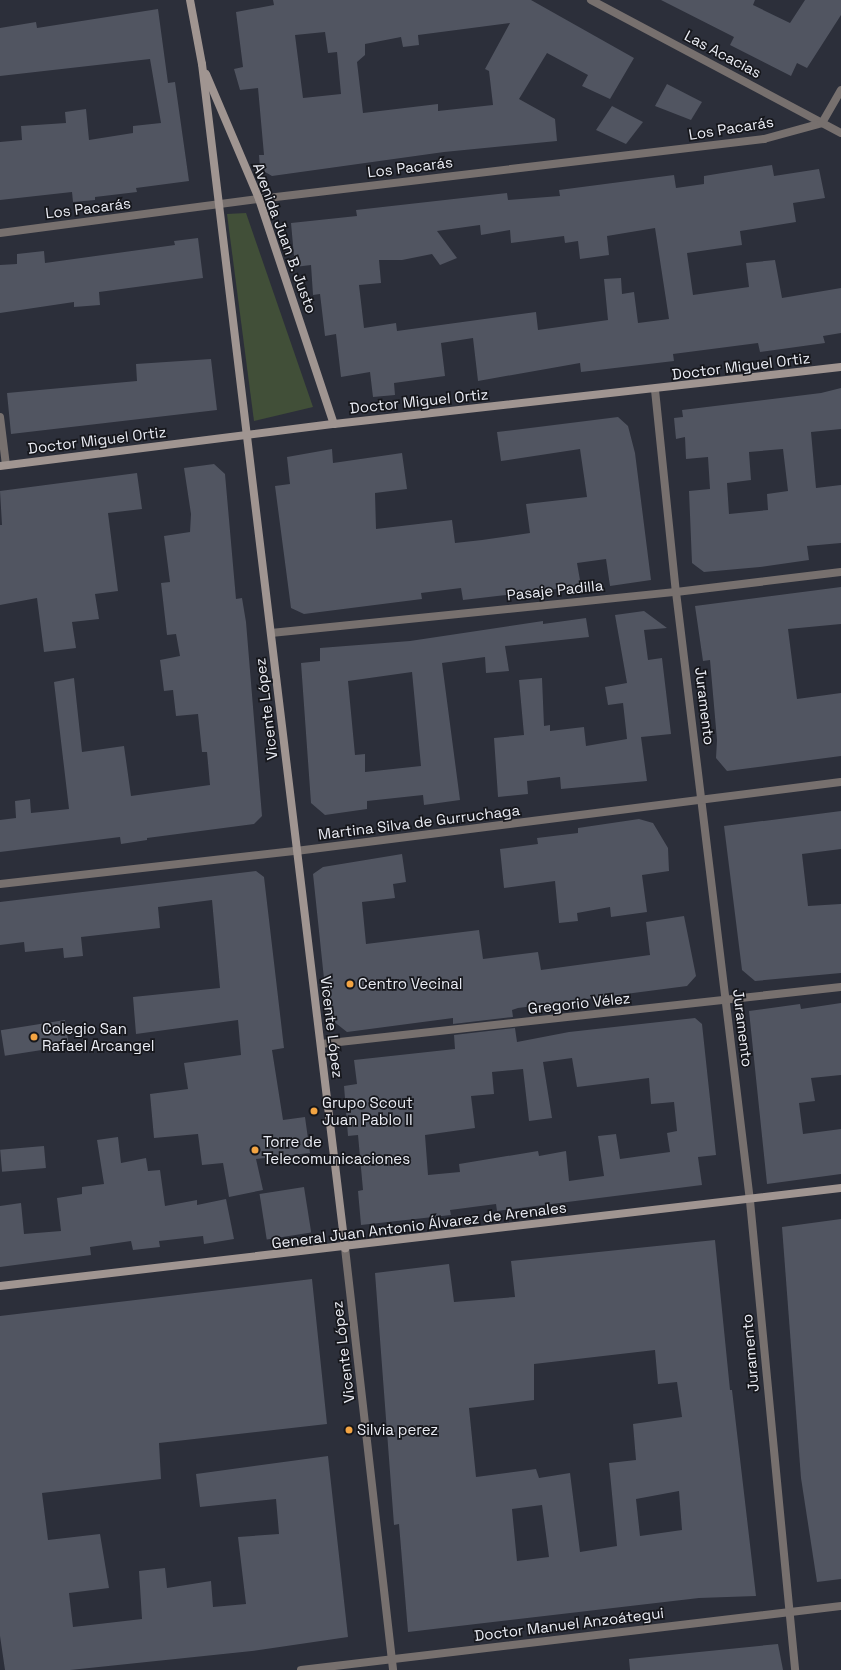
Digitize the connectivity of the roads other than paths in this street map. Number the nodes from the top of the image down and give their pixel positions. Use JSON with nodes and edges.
{"nodes":[{"id":1,"x":190,"y":0,"type":"edge"},
{"id":2,"x":591,"y":0,"type":"edge"},
{"id":3,"x":202,"y":64,"type":"junction"},
{"id":4,"x":841,"y":90,"type":"edge"},
{"id":5,"x":822,"y":123,"type":"junction"},
{"id":6,"x":841,"y":133,"type":"edge"},
{"id":7,"x":259,"y":199,"type":"junction"},
{"id":8,"x":218,"y":205,"type":"junction"},
{"id":9,"x":0,"y":233,"type":"edge"},
{"id":10,"x":841,"y":368,"type":"edge"},
{"id":11,"x":655,"y":390,"type":"junction"},
{"id":12,"x":0,"y":417,"type":"edge"},
{"id":13,"x":334,"y":424,"type":"junction"},
{"id":14,"x":245,"y":436,"type":"junction"},
{"id":15,"x":3,"y":466,"type":"edge"},
{"id":16,"x":841,"y":572,"type":"edge"},
{"id":17,"x":676,"y":592,"type":"junction"},
{"id":18,"x":271,"y":633,"type":"junction"},
{"id":19,"x":841,"y":782,"type":"edge"},
{"id":20,"x":704,"y":801,"type":"junction"},
{"id":21,"x":296,"y":851,"type":"junction"},
{"id":22,"x":0,"y":884,"type":"edge"},
{"id":23,"x":841,"y":987,"type":"edge"},
{"id":24,"x":725,"y":1001,"type":"junction"},
{"id":25,"x":320,"y":1044,"type":"junction"},
{"id":26,"x":841,"y":1188,"type":"edge"},
{"id":27,"x":750,"y":1201,"type":"junction"},
{"id":28,"x":345,"y":1248,"type":"junction"},
{"id":29,"x":0,"y":1286,"type":"edge"},
{"id":30,"x":841,"y":1606,"type":"edge"},
{"id":31,"x":788,"y":1613,"type":"junction"},
{"id":32,"x":392,"y":1659,"type":"junction"},
{"id":33,"x":301,"y":1670,"type":"edge"},
{"id":34,"x":393,"y":1670,"type":"edge"},
{"id":35,"x":795,"y":1670,"type":"edge"}],
"edges":[{"from":1,"to":3,"type":"street","name":"Avenida Juan B. Justo"},
{"from":2,"to":5,"type":"street","name":"Las Acacias"},
{"from":3,"to":7,"type":"street","name":"Avenida Juan B. Justo"},
{"from":3,"to":8,"type":"street","name":"Avenida Juan B. Justo"},
{"from":4,"to":5,"type":"street"},
{"from":5,"to":6,"type":"street","name":"Las Acacias"},
{"from":5,"to":7,"type":"street","name":"Los Pacarás"},
{"from":7,"to":8,"type":"street","name":"Los Pacarás"},
{"from":7,"to":13,"type":"street","name":"Avenida Juan B. Justo"},
{"from":8,"to":9,"type":"street","name":"Los Pacarás"},
{"from":8,"to":14,"type":"street","name":"Avenida Juan B. Justo"},
{"from":10,"to":11,"type":"street","name":"Doctor Miguel Ortiz"},
{"from":11,"to":13,"type":"street","name":"Doctor Miguel Ortiz"},
{"from":11,"to":17,"type":"street","name":"Juramento"},
{"from":12,"to":15,"type":"street"},
{"from":13,"to":14,"type":"street","name":"Doctor Miguel Ortiz"},
{"from":14,"to":15,"type":"street","name":"Doctor Miguel Ortiz"},
{"from":14,"to":18,"type":"street","name":"Vicente López"},
{"from":16,"to":17,"type":"street","name":"Pasaje Padilla"},
{"from":17,"to":18,"type":"street","name":"Pasaje Padilla"},
{"from":17,"to":20,"type":"street","name":"Juramento"},
{"from":18,"to":21,"type":"street","name":"Vicente López"},
{"from":19,"to":20,"type":"street","name":"Martina Silva de Gurruchaga"},
{"from":20,"to":21,"type":"street","name":"Martina Silva de Gurruchaga"},
{"from":20,"to":24,"type":"street","name":"Juramento"},
{"from":21,"to":22,"type":"street","name":"Martina Silva de Gurruchaga"},
{"from":21,"to":25,"type":"street","name":"Vicente López"},
{"from":23,"to":24,"type":"street","name":"Gregorio Vélez"},
{"from":24,"to":25,"type":"street","name":"Gregorio Vélez"},
{"from":24,"to":27,"type":"street","name":"Juramento"},
{"from":25,"to":28,"type":"street","name":"Vicente López"},
{"from":26,"to":27,"type":"street","name":"General Juan Antonio Álvarez de Arenales"},
{"from":27,"to":28,"type":"street","name":"General Juan Antonio Álvarez de Arenales"},
{"from":27,"to":31,"type":"street","name":"Juramento"},
{"from":28,"to":29,"type":"street","name":"General Juan Antonio Álvarez de Arenales"},
{"from":28,"to":32,"type":"street","name":"Vicente López"},
{"from":30,"to":31,"type":"street","name":"Doctor Manuel Anzoátegui"},
{"from":31,"to":32,"type":"street","name":"Doctor Manuel Anzoátegui"},
{"from":31,"to":35,"type":"street","name":"Juramento"},
{"from":32,"to":33,"type":"street","name":"Doctor Manuel Anzoátegui"},
{"from":32,"to":34,"type":"street","name":"Vicente López"}]}
